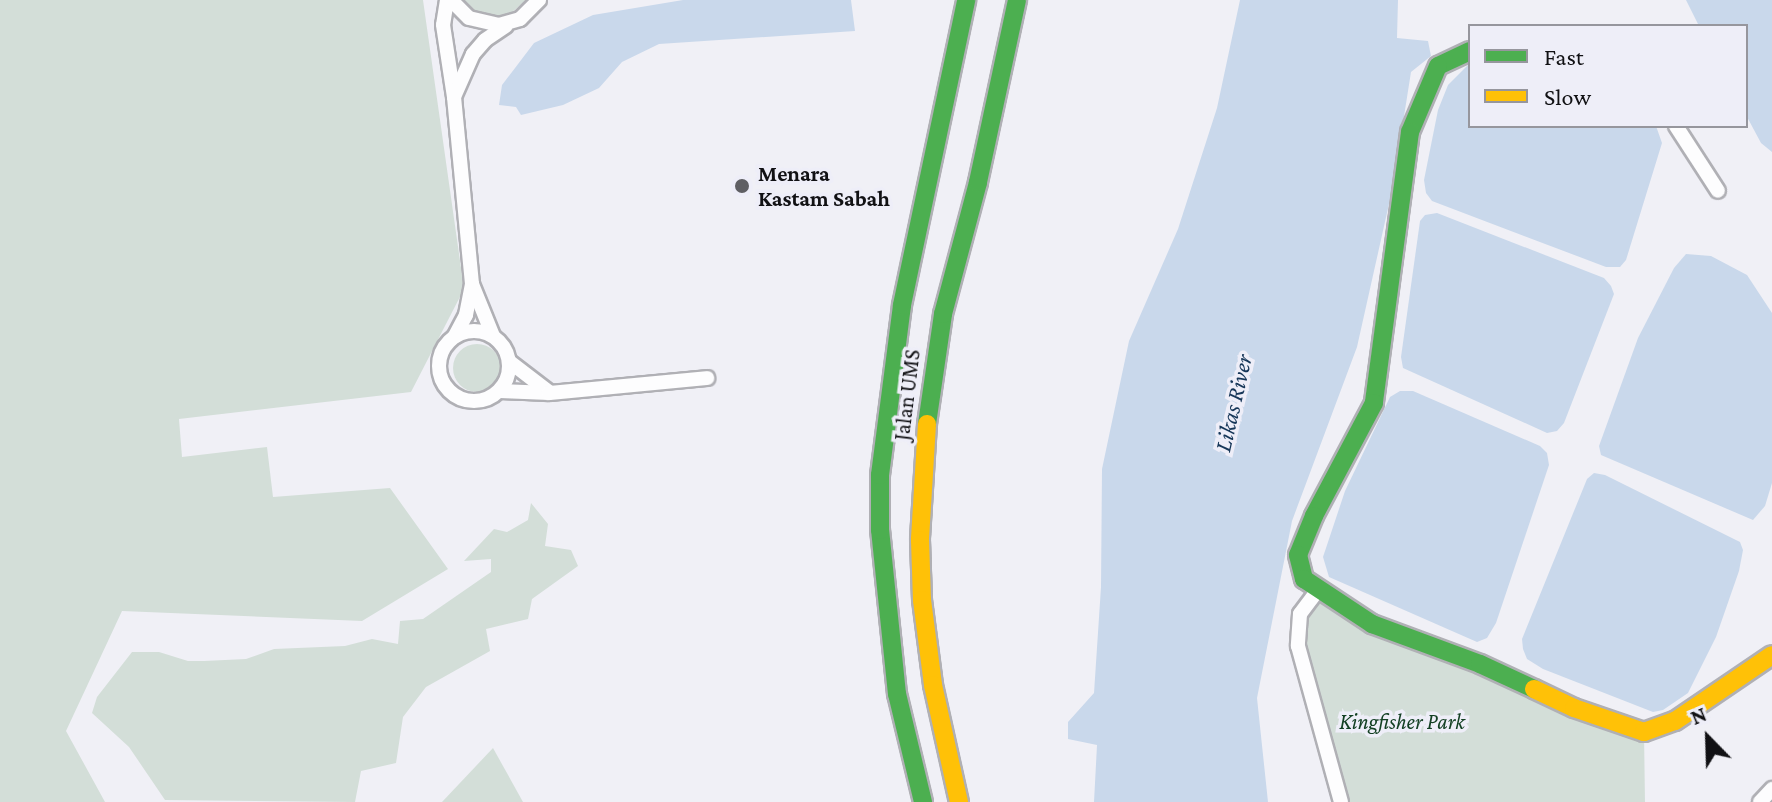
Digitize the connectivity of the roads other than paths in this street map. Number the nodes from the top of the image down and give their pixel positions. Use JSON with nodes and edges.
{"nodes":[{"id":1,"x":449,"y":0,"type":"edge"},
{"id":2,"x":539,"y":0,"type":"edge"},
{"id":3,"x":952,"y":0,"type":"edge"},
{"id":4,"x":1017,"y":0,"type":"edge"},
{"id":5,"x":964,"y":9,"type":"edge"},
{"id":6,"x":510,"y":24,"type":"junction"},
{"id":7,"x":1468,"y":52,"type":"edge"},
{"id":8,"x":454,"y":97,"type":"junction"},
{"id":9,"x":1677,"y":128,"type":"edge"},
{"id":10,"x":1718,"y":191,"type":"dead end"},
{"id":11,"x":472,"y":284,"type":"junction"},
{"id":12,"x":455,"y":336,"type":"junction"},
{"id":13,"x":493,"y":336,"type":"junction"},
{"id":14,"x":510,"y":362,"type":"junction"},
{"id":15,"x":707,"y":378,"type":"dead end"},
{"id":16,"x":500,"y":391,"type":"junction"},
{"id":17,"x":549,"y":393,"type":"junction"},
{"id":18,"x":1318,"y":590,"type":"junction"},
{"id":19,"x":1772,"y":655,"type":"edge"},
{"id":20,"x":1772,"y":789,"type":"edge"},
{"id":21,"x":923,"y":802,"type":"edge"},
{"id":22,"x":959,"y":802,"type":"edge"},
{"id":23,"x":1341,"y":802,"type":"edge"},
{"id":24,"x":1760,"y":802,"type":"edge"}],
"edges":[{"from":1,"to":6,"type":"street"},
{"from":1,"to":8,"type":"street"},
{"from":2,"to":6,"type":"street"},
{"from":3,"to":5,"type":"main road"},
{"from":4,"to":22,"type":"main road","name":"Jalan UMS"},
{"from":5,"to":21,"type":"main road","name":"Jalan UMS"},
{"from":6,"to":8,"type":"street"},
{"from":7,"to":18,"type":"main road"},
{"from":8,"to":11,"type":"street"},
{"from":9,"to":10,"type":"street"},
{"from":11,"to":12,"type":"street"},
{"from":11,"to":13,"type":"street"},
{"from":12,"to":13,"type":"street"},
{"from":12,"to":16,"type":"street"},
{"from":13,"to":14,"type":"street"},
{"from":14,"to":16,"type":"street"},
{"from":14,"to":17,"type":"street"},
{"from":15,"to":17,"type":"street"},
{"from":16,"to":17,"type":"street"},
{"from":18,"to":19,"type":"main road"},
{"from":18,"to":23,"type":"street"},
{"from":20,"to":24,"type":"street"}]}
